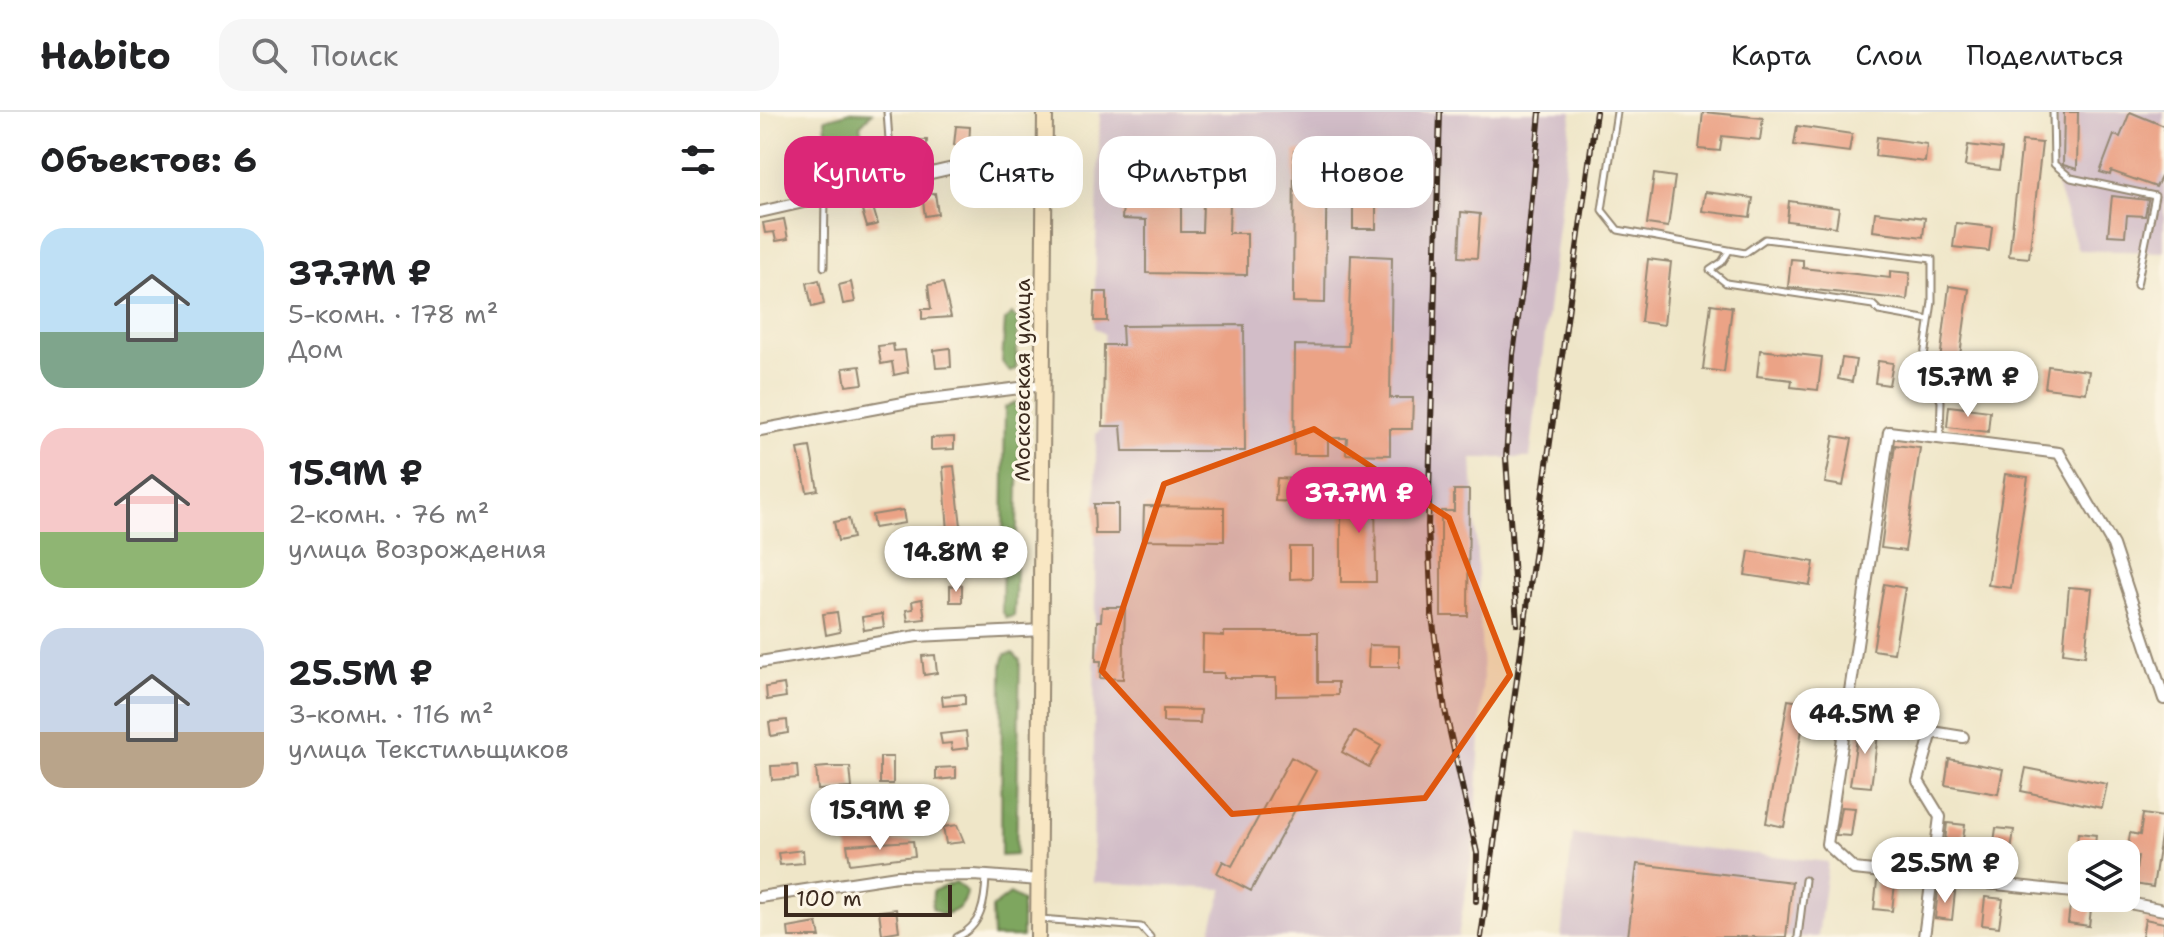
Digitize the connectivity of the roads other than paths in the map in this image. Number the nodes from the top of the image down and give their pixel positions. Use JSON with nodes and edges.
{"nodes":[{"id":1,"x":887,"y":112,"type":"edge"},
{"id":2,"x":1045,"y":112,"type":"edge"},
{"id":3,"x":1617,"y":112,"type":"edge"},
{"id":4,"x":2053,"y":112,"type":"edge"},
{"id":5,"x":889,"y":136,"type":"edge"},
{"id":6,"x":1045,"y":136,"type":"edge"},
{"id":7,"x":784,"y":206,"type":"edge"},
{"id":8,"x":825,"y":208,"type":"edge"},
{"id":9,"x":1045,"y":208,"type":"edge"},
{"id":10,"x":760,"y":212,"type":"edge"},
{"id":11,"x":1729,"y":251,"type":"junction"},
{"id":12,"x":824,"y":267,"type":"dead end"},
{"id":13,"x":2137,"y":285,"type":"dead end"},
{"id":14,"x":1929,"y":320,"type":"junction"},
{"id":15,"x":1044,"y":385,"type":"junction"},
{"id":16,"x":760,"y":430,"type":"edge"},
{"id":17,"x":1940,"y":439,"type":"junction"},
{"id":18,"x":1042,"y":630,"type":"junction"},
{"id":19,"x":760,"y":662,"type":"edge"},
{"id":20,"x":2164,"y":699,"type":"edge"},
{"id":21,"x":1963,"y":737,"type":"dead end"},
{"id":22,"x":987,"y":876,"type":"junction"},
{"id":23,"x":1932,"y":878,"type":"junction"},
{"id":24,"x":1039,"y":880,"type":"junction"},
{"id":25,"x":1805,"y":880,"type":"dead end"},
{"id":26,"x":2068,"y":892,"type":"edge"},
{"id":27,"x":760,"y":897,"type":"edge"},
{"id":28,"x":2140,"y":905,"type":"edge"},
{"id":29,"x":2164,"y":910,"type":"edge"},
{"id":30,"x":1038,"y":919,"type":"junction"},
{"id":31,"x":957,"y":937,"type":"edge"},
{"id":32,"x":1038,"y":937,"type":"edge"},
{"id":33,"x":1150,"y":937,"type":"edge"},
{"id":34,"x":1798,"y":937,"type":"edge"},
{"id":35,"x":1924,"y":937,"type":"edge"}],
"edges":[{"from":1,"to":5,"type":"lane"},
{"from":2,"to":6,"type":"main road","name":"Московская улица"},
{"from":3,"to":11,"type":"lane"},
{"from":4,"to":13,"type":"lane"},
{"from":7,"to":10,"type":"street"},
{"from":8,"to":12,"type":"lane"},
{"from":9,"to":15,"type":"main road","name":"Московская улица"},
{"from":11,"to":14,"type":"lane"},
{"from":11,"to":14,"type":"lane"},
{"from":14,"to":17,"type":"lane"},
{"from":15,"to":16,"type":"street"},
{"from":15,"to":18,"type":"main road","name":"Московская улица"},
{"from":17,"to":20,"type":"street"},
{"from":17,"to":23,"type":"street"},
{"from":18,"to":19,"type":"street"},
{"from":18,"to":24,"type":"main road","name":"Московская улица"},
{"from":21,"to":23,"type":"street"},
{"from":22,"to":24,"type":"street"},
{"from":22,"to":27,"type":"street"},
{"from":22,"to":31,"type":"lane"},
{"from":23,"to":26,"type":"street"},
{"from":23,"to":35,"type":"street"},
{"from":24,"to":30,"type":"main road","name":"Московская улица"},
{"from":25,"to":34,"type":"lane"},
{"from":28,"to":29,"type":"street"},
{"from":30,"to":32,"type":"main road","name":"Московская улица"},
{"from":30,"to":33,"type":"lane"}]}
